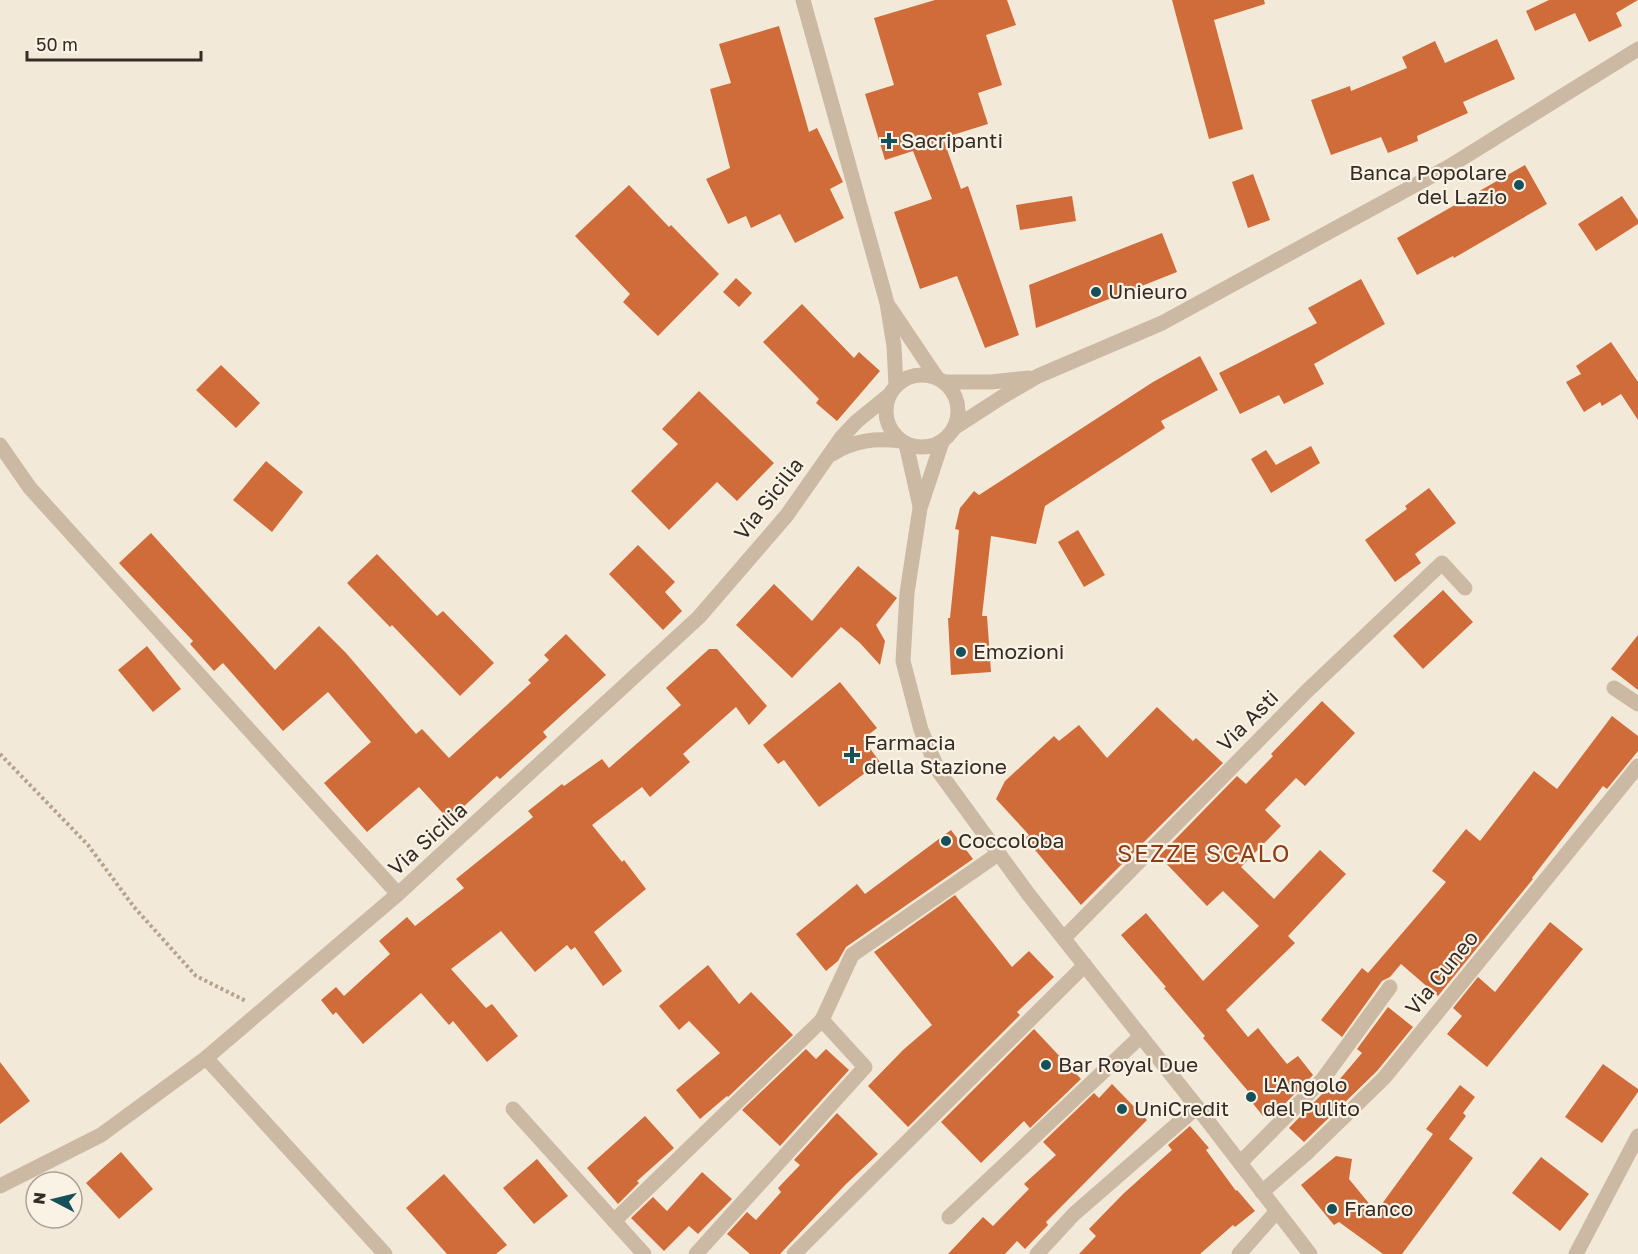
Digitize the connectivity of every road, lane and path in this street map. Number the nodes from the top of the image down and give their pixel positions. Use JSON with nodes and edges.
{"nodes":[{"id":1,"x":802,"y":0,"type":"edge"},
{"id":2,"x":1638,"y":49,"type":"edge"},
{"id":3,"x":887,"y":303,"type":"junction"},
{"id":4,"x":1038,"y":376,"type":"junction"},
{"id":5,"x":940,"y":380,"type":"junction"},
{"id":6,"x":893,"y":390,"type":"junction"},
{"id":7,"x":954,"y":429,"type":"junction"},
{"id":8,"x":942,"y":442,"type":"junction"},
{"id":9,"x":903,"y":443,"type":"junction"},
{"id":10,"x":0,"y":445,"type":"edge"},
{"id":11,"x":827,"y":457,"type":"junction"},
{"id":12,"x":920,"y":508,"type":"junction"},
{"id":13,"x":1465,"y":588,"type":"dead end"},
{"id":14,"x":1614,"y":688,"type":"dead end"},
{"id":15,"x":1638,"y":704,"type":"edge"},
{"id":16,"x":0,"y":754,"type":"edge"},
{"id":17,"x":1638,"y":766,"type":"edge"},
{"id":18,"x":998,"y":854,"type":"junction"},
{"id":19,"x":398,"y":894,"type":"junction"},
{"id":20,"x":1064,"y":938,"type":"junction"},
{"id":21,"x":1085,"y":965,"type":"junction"},
{"id":22,"x":1390,"y":987,"type":"dead end"},
{"id":23,"x":263,"y":1010,"type":"junction"},
{"id":24,"x":822,"y":1020,"type":"junction"},
{"id":25,"x":1141,"y":1036,"type":"junction"},
{"id":26,"x":206,"y":1058,"type":"junction"},
{"id":27,"x":1197,"y":1107,"type":"junction"},
{"id":28,"x":513,"y":1109,"type":"dead end"},
{"id":29,"x":1638,"y":1136,"type":"edge"},
{"id":30,"x":1240,"y":1164,"type":"junction"},
{"id":31,"x":0,"y":1186,"type":"edge"},
{"id":32,"x":1262,"y":1192,"type":"junction"},
{"id":33,"x":1276,"y":1211,"type":"junction"},
{"id":34,"x":949,"y":1217,"type":"dead end"},
{"id":35,"x":614,"y":1221,"type":"junction"},
{"id":36,"x":385,"y":1254,"type":"edge"},
{"id":37,"x":644,"y":1254,"type":"edge"},
{"id":38,"x":696,"y":1254,"type":"edge"},
{"id":39,"x":794,"y":1254,"type":"edge"},
{"id":40,"x":1037,"y":1254,"type":"edge"},
{"id":41,"x":1239,"y":1254,"type":"edge"},
{"id":42,"x":1310,"y":1254,"type":"edge"},
{"id":43,"x":1576,"y":1254,"type":"edge"}],
"edges":[{"from":1,"to":3,"type":"street"},
{"from":2,"to":4,"type":"street"},
{"from":3,"to":5,"type":"street"},
{"from":3,"to":6,"type":"street"},
{"from":4,"to":5,"type":"street"},
{"from":4,"to":7,"type":"street"},
{"from":5,"to":6,"type":"street"},
{"from":5,"to":7,"type":"street"},
{"from":6,"to":9,"type":"street"},
{"from":6,"to":11,"type":"street","name":"Via Sicilia"},
{"from":7,"to":8,"type":"street"},
{"from":8,"to":9,"type":"street"},
{"from":8,"to":12,"type":"street"},
{"from":9,"to":11,"type":"street","name":"Via Sicilia"},
{"from":9,"to":12,"type":"street"},
{"from":10,"to":19,"type":"street"},
{"from":11,"to":19,"type":"street","name":"Via Sicilia"},
{"from":12,"to":18,"type":"street"},
{"from":13,"to":20,"type":"street","name":"Via Asti"},
{"from":14,"to":15,"type":"street"},
{"from":16,"to":23,"type":"path"},
{"from":17,"to":32,"type":"street","name":"Via Cuneo"},
{"from":18,"to":20,"type":"street"},
{"from":18,"to":24,"type":"street"},
{"from":19,"to":23,"type":"street","name":"Via Sicilia"},
{"from":20,"to":21,"type":"street"},
{"from":21,"to":25,"type":"street"},
{"from":21,"to":39,"type":"street"},
{"from":22,"to":30,"type":"street"},
{"from":23,"to":26,"type":"street","name":"Via Sicilia"},
{"from":24,"to":35,"type":"street"},
{"from":24,"to":38,"type":"street"},
{"from":25,"to":27,"type":"street"},
{"from":25,"to":34,"type":"street"},
{"from":26,"to":31,"type":"street","name":"Via Sicilia"},
{"from":26,"to":36,"type":"street"},
{"from":27,"to":30,"type":"street"},
{"from":27,"to":40,"type":"street"},
{"from":28,"to":35,"type":"street"},
{"from":29,"to":43,"type":"street"},
{"from":30,"to":32,"type":"street"},
{"from":32,"to":33,"type":"street"},
{"from":33,"to":41,"type":"street"},
{"from":33,"to":42,"type":"street"},
{"from":35,"to":37,"type":"street"}]}
